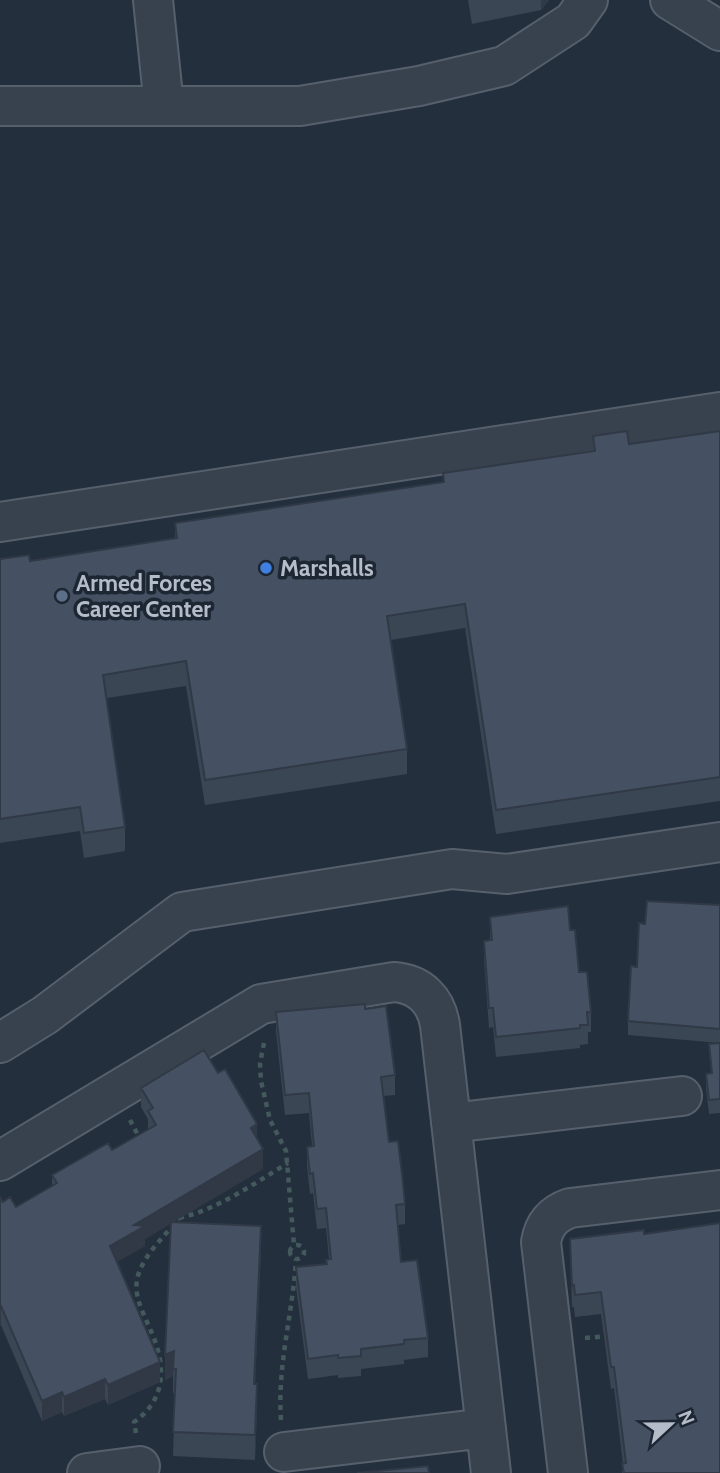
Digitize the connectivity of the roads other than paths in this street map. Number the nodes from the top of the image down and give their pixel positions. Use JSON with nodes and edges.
{"nodes":[{"id":1,"x":153,"y":0,"type":"edge"},
{"id":2,"x":588,"y":0,"type":"edge"},
{"id":3,"x":670,"y":0,"type":"edge"},
{"id":4,"x":720,"y":31,"type":"edge"},
{"id":5,"x":0,"y":106,"type":"edge"},
{"id":6,"x":164,"y":106,"type":"junction"},
{"id":7,"x":720,"y":412,"type":"edge"},
{"id":8,"x":0,"y":522,"type":"edge"},
{"id":9,"x":720,"y":842,"type":"edge"},
{"id":10,"x":0,"y":1043,"type":"edge"},
{"id":11,"x":682,"y":1096,"type":"dead end"},
{"id":12,"x":451,"y":1123,"type":"junction"},
{"id":13,"x":0,"y":1161,"type":"edge"},
{"id":14,"x":720,"y":1190,"type":"edge"},
{"id":15,"x":486,"y":1428,"type":"junction"},
{"id":16,"x":284,"y":1452,"type":"road end"},
{"id":17,"x":140,"y":1466,"type":"road end"},
{"id":18,"x":87,"y":1473,"type":"edge"},
{"id":19,"x":491,"y":1473,"type":"edge"},
{"id":20,"x":568,"y":1473,"type":"edge"}],
"edges":[{"from":1,"to":6,"type":"street"},
{"from":2,"to":6,"type":"street"},
{"from":3,"to":4,"type":"street"},
{"from":5,"to":6,"type":"street"},
{"from":7,"to":8,"type":"street"},
{"from":9,"to":10,"type":"street"},
{"from":11,"to":12,"type":"street"},
{"from":12,"to":13,"type":"street"},
{"from":12,"to":15,"type":"street"},
{"from":14,"to":20,"type":"street"},
{"from":15,"to":16,"type":"street"},
{"from":15,"to":19,"type":"street"},
{"from":17,"to":18,"type":"street"}]}
